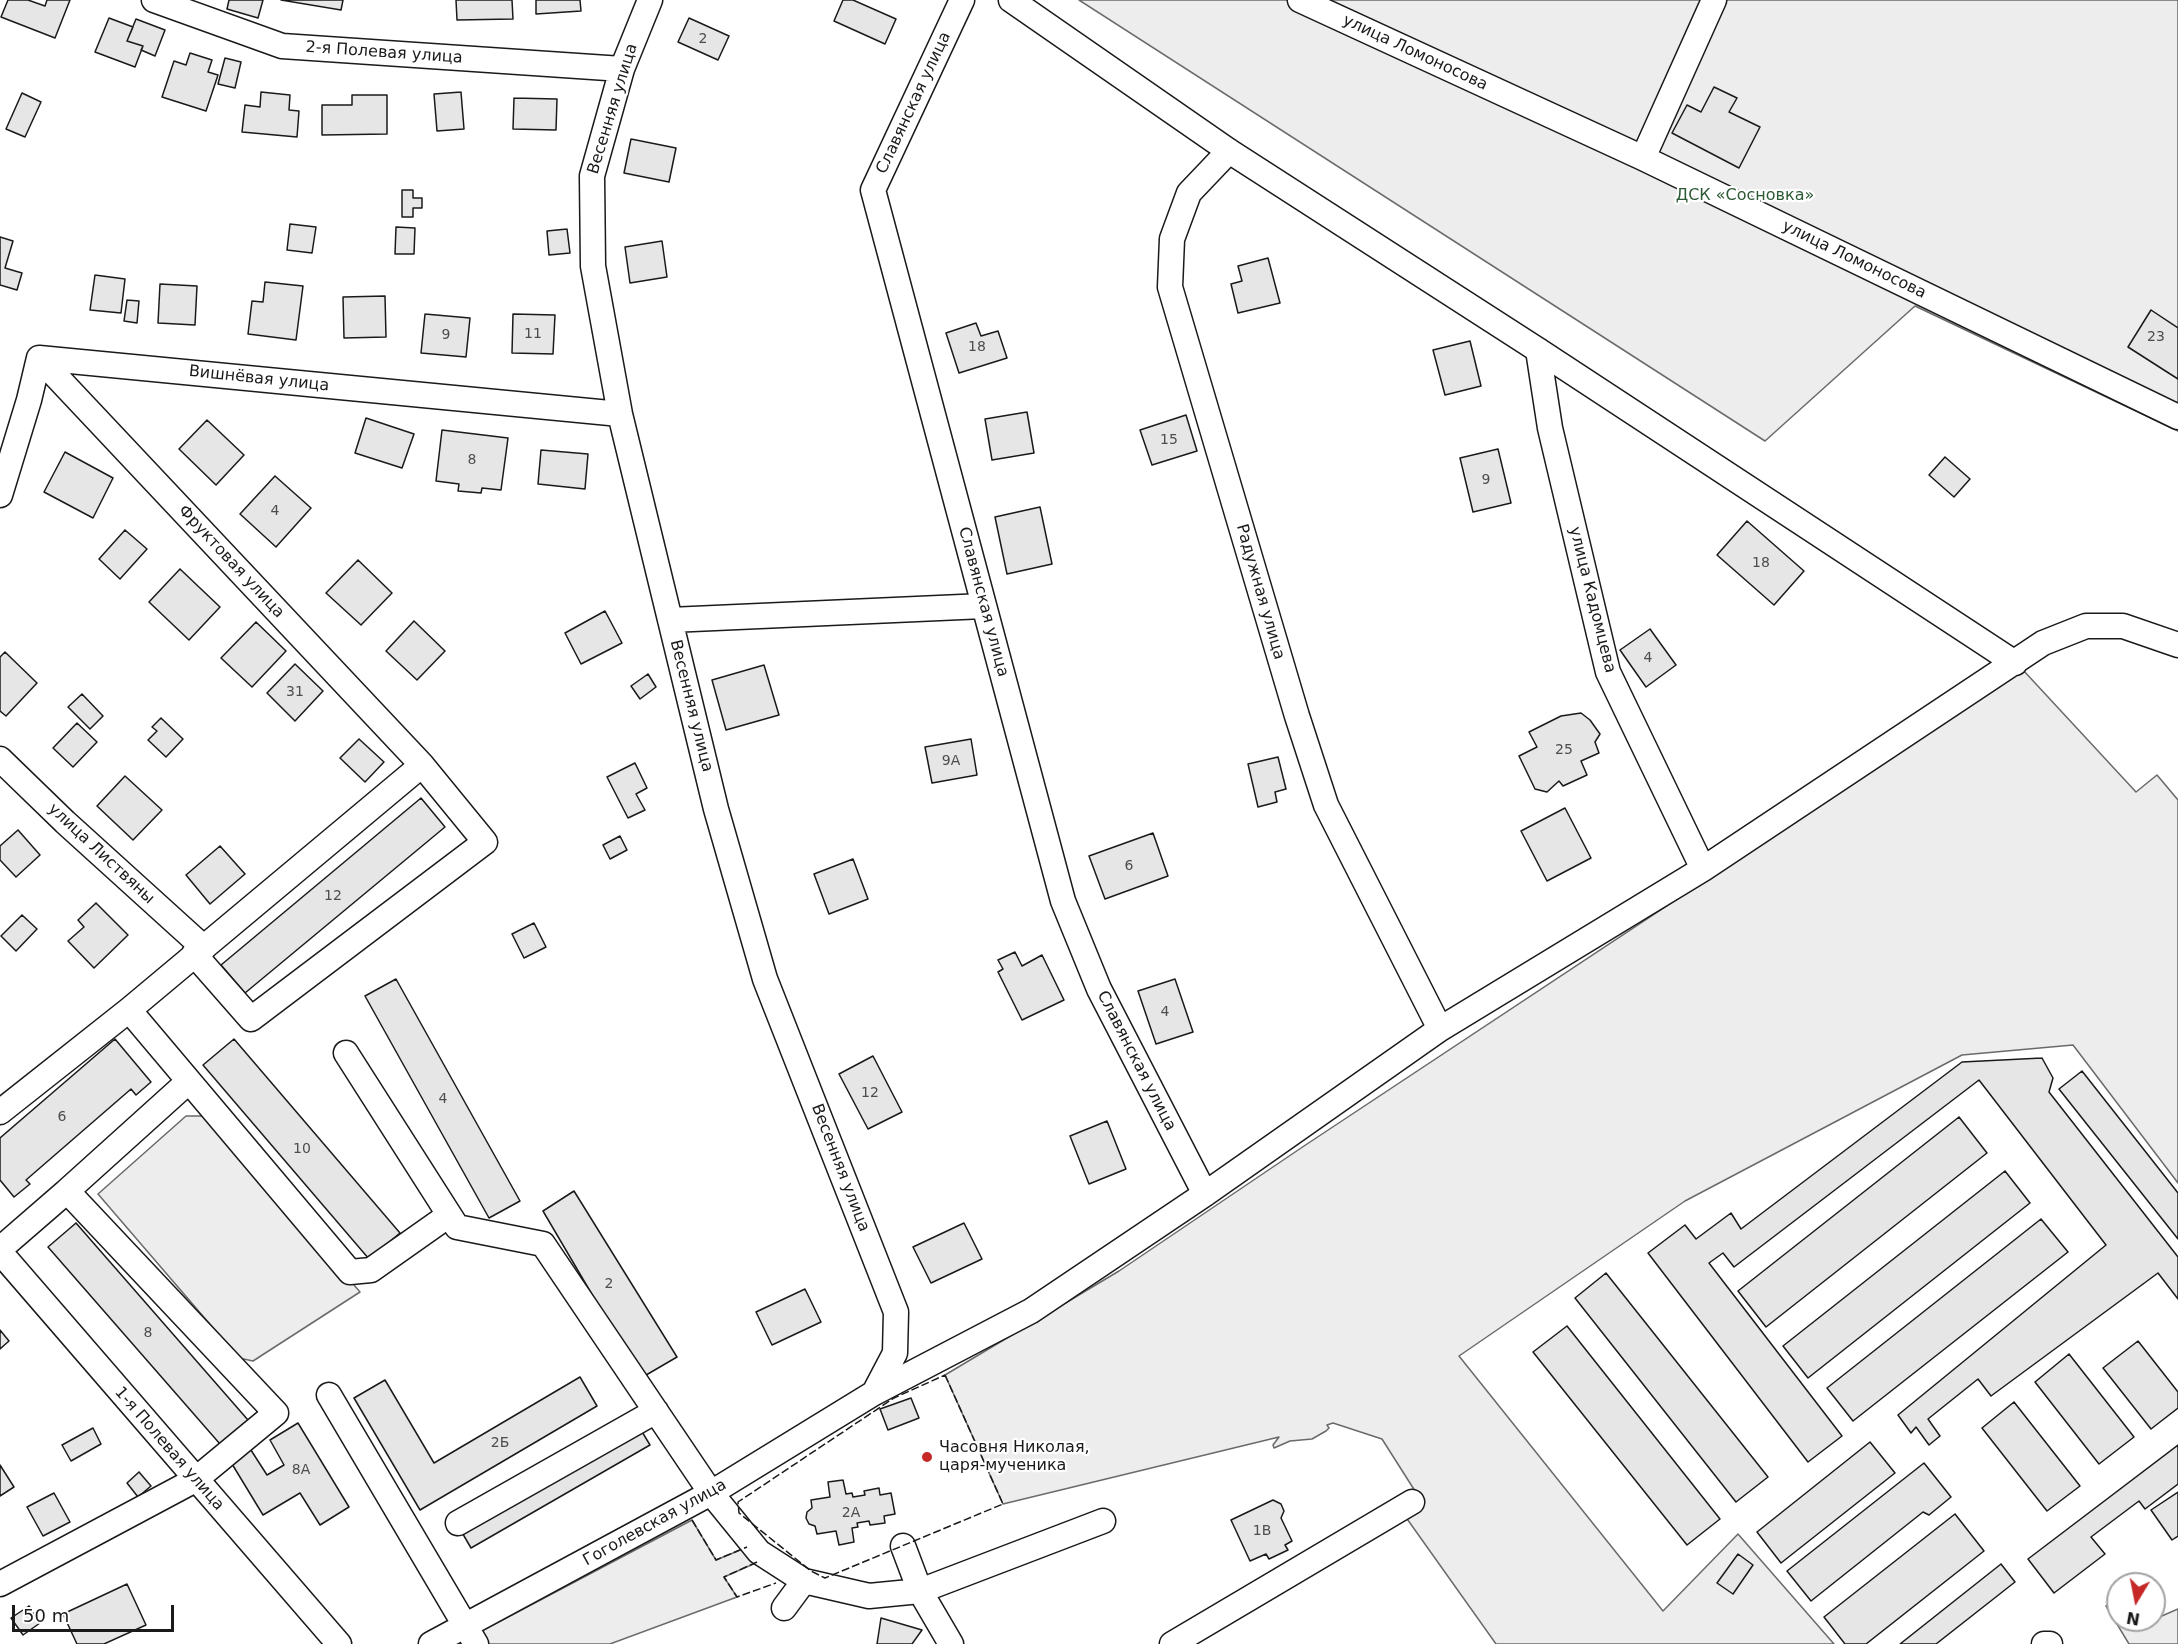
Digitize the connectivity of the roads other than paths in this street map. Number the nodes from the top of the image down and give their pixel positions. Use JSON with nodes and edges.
{"nodes":[{"id":1,"x":154,"y":0,"type":"edge"},
{"id":2,"x":650,"y":0,"type":"edge"},
{"id":3,"x":962,"y":0,"type":"edge"},
{"id":4,"x":1011,"y":0,"type":"edge"},
{"id":5,"x":1300,"y":0,"type":"edge"},
{"id":6,"x":1714,"y":0,"type":"edge"},
{"id":7,"x":622,"y":69,"type":"junction"},
{"id":8,"x":1229,"y":151,"type":"junction"},
{"id":9,"x":1643,"y":158,"type":"junction"},
{"id":10,"x":1538,"y":350,"type":"junction"},
{"id":11,"x":39,"y":358,"type":"junction"},
{"id":12,"x":620,"y":414,"type":"junction"},
{"id":13,"x":2178,"y":417,"type":"edge"},
{"id":14,"x":0,"y":495,"type":"edge"},
{"id":15,"x":984,"y":606,"type":"junction"},
{"id":16,"x":670,"y":620,"type":"junction"},
{"id":17,"x":2178,"y":645,"type":"edge"},
{"id":18,"x":2015,"y":663,"type":"junction"},
{"id":19,"x":0,"y":759,"type":"edge"},
{"id":20,"x":422,"y":765,"type":"junction"},
{"id":21,"x":1703,"y":869,"type":"junction"},
{"id":22,"x":199,"y":951,"type":"junction"},
{"id":23,"x":129,"y":1010,"type":"junction"},
{"id":24,"x":1440,"y":1029,"type":"junction"},
{"id":25,"x":346,"y":1053,"type":"dead end"},
{"id":26,"x":189,"y":1081,"type":"junction"},
{"id":27,"x":0,"y":1112,"type":"edge"},
{"id":28,"x":67,"y":1191,"type":"junction"},
{"id":29,"x":1205,"y":1194,"type":"junction"},
{"id":30,"x":449,"y":1215,"type":"junction"},
{"id":31,"x":0,"y":1251,"type":"edge"},
{"id":32,"x":874,"y":1393,"type":"junction"},
{"id":33,"x":328,"y":1395,"type":"dead end"},
{"id":34,"x":656,"y":1411,"type":"junction"},
{"id":35,"x":195,"y":1480,"type":"junction"},
{"id":36,"x":711,"y":1493,"type":"junction"},
{"id":37,"x":1412,"y":1503,"type":"dead end"},
{"id":38,"x":738,"y":1508,"type":"dead end"},
{"id":39,"x":1103,"y":1521,"type":"dead end"},
{"id":40,"x":458,"y":1523,"type":"dead end"},
{"id":41,"x":903,"y":1546,"type":"dead end"},
{"id":42,"x":804,"y":1581,"type":"junction"},
{"id":43,"x":0,"y":1584,"type":"edge"},
{"id":44,"x":920,"y":1590,"type":"junction"},
{"id":45,"x":784,"y":1608,"type":"dead end"},
{"id":46,"x":470,"y":1635,"type":"edge"},
{"id":47,"x":339,"y":1644,"type":"edge"},
{"id":48,"x":431,"y":1644,"type":"edge"},
{"id":49,"x":951,"y":1644,"type":"edge"},
{"id":50,"x":1172,"y":1644,"type":"edge"},
{"id":51,"x":2044,"y":1644,"type":"edge"},
{"id":52,"x":2050,"y":1644,"type":"edge"}],
"edges":[{"from":1,"to":7,"type":"street","name":"2-я Полевая улица"},
{"from":2,"to":7,"type":"street","name":"Весенняя улица"},
{"from":3,"to":15,"type":"street","name":"Славянская улица"},
{"from":4,"to":8,"type":"street"},
{"from":5,"to":9,"type":"street","name":"улица Ломоносова"},
{"from":6,"to":9,"type":"street"},
{"from":7,"to":12,"type":"street","name":"Весенняя улица"},
{"from":8,"to":10,"type":"street"},
{"from":8,"to":24,"type":"street","name":"Радужная улица"},
{"from":9,"to":13,"type":"street","name":"улица Ломоносова"},
{"from":10,"to":18,"type":"street"},
{"from":10,"to":21,"type":"street","name":"улица Кадомцева"},
{"from":11,"to":12,"type":"street","name":"Вишнёвая улица"},
{"from":11,"to":14,"type":"street"},
{"from":11,"to":20,"type":"street","name":"Фруктовая улица"},
{"from":12,"to":16,"type":"street","name":"Весенняя улица"},
{"from":15,"to":16,"type":"street"},
{"from":15,"to":29,"type":"street","name":"Славянская улица"},
{"from":16,"to":32,"type":"street","name":"Весенняя улица"},
{"from":17,"to":18,"type":"street","name":"Гоголевская улица"},
{"from":18,"to":21,"type":"street","name":"Гоголевская улица"},
{"from":19,"to":22,"type":"street","name":"улица Листвяны"},
{"from":20,"to":22,"type":"street"},
{"from":20,"to":22,"type":"street","name":"Фруктовая улица"},
{"from":21,"to":24,"type":"street","name":"Гоголевская улица"},
{"from":22,"to":23,"type":"street"},
{"from":23,"to":26,"type":"street"},
{"from":23,"to":27,"type":"street"},
{"from":24,"to":29,"type":"street","name":"Гоголевская улица"},
{"from":25,"to":30,"type":"street"},
{"from":26,"to":28,"type":"street"},
{"from":26,"to":30,"type":"street"},
{"from":28,"to":31,"type":"street"},
{"from":28,"to":35,"type":"street"},
{"from":29,"to":32,"type":"street","name":"Гоголевская улица"},
{"from":30,"to":34,"type":"street"},
{"from":31,"to":35,"type":"street","name":"1-я Полевая улица"},
{"from":32,"to":36,"type":"street","name":"Гоголевская улица"},
{"from":33,"to":46,"type":"street"},
{"from":34,"to":36,"type":"street"},
{"from":34,"to":40,"type":"street"},
{"from":35,"to":43,"type":"street"},
{"from":35,"to":47,"type":"street","name":"1-я Полевая улица"},
{"from":36,"to":38,"type":"street"},
{"from":36,"to":42,"type":"street"},
{"from":36,"to":46,"type":"street","name":"Гоголевская улица"},
{"from":37,"to":50,"type":"street"},
{"from":39,"to":44,"type":"street"},
{"from":41,"to":44,"type":"street"},
{"from":42,"to":44,"type":"street"},
{"from":42,"to":45,"type":"street"},
{"from":44,"to":49,"type":"street"},
{"from":46,"to":48,"type":"street","name":"Гоголевская улица"},
{"from":51,"to":52,"type":"street"}]}
